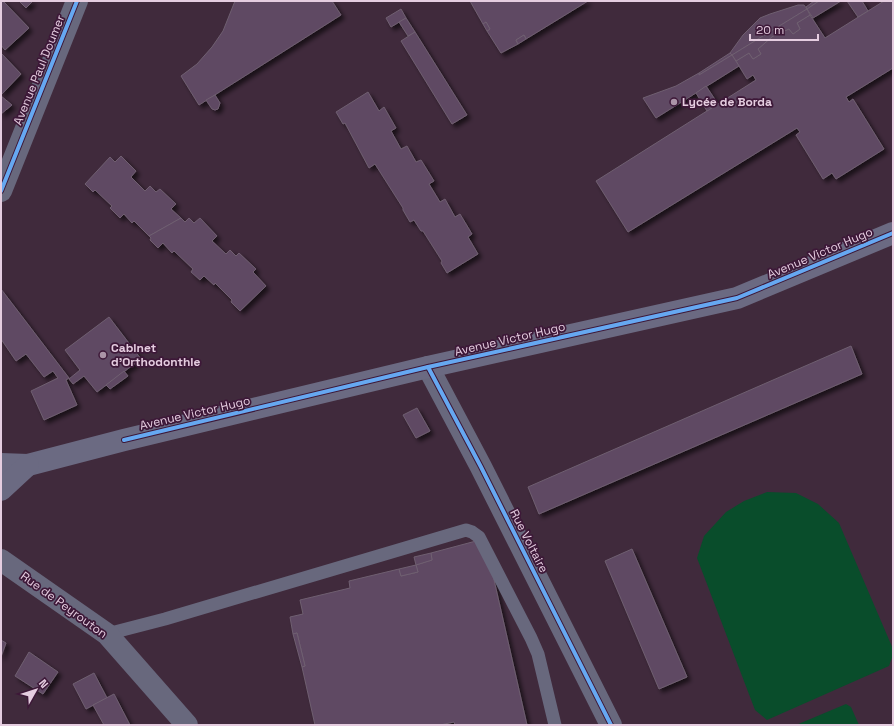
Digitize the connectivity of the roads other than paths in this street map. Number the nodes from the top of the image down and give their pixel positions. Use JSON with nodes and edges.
{"nodes":[{"id":1,"x":77,"y":1,"type":"edge"},
{"id":2,"x":1,"y":191,"type":"edge"},
{"id":3,"x":893,"y":233,"type":"edge"},
{"id":4,"x":428,"y":367,"type":"junction"},
{"id":5,"x":1,"y":464,"type":"edge"},
{"id":6,"x":28,"y":464,"type":"junction"},
{"id":7,"x":1,"y":490,"type":"edge"},
{"id":8,"x":1,"y":560,"type":"edge"},
{"id":9,"x":107,"y":634,"type":"junction"},
{"id":10,"x":187,"y":725,"type":"edge"},
{"id":11,"x":555,"y":725,"type":"edge"},
{"id":12,"x":611,"y":725,"type":"edge"}],
"edges":[{"from":1,"to":2,"type":"street","name":"Avenue Paul Doumer"},
{"from":3,"to":4,"type":"main road","name":"Avenue Victor Hugo"},
{"from":4,"to":6,"type":"main road","name":"Avenue Victor Hugo"},
{"from":4,"to":12,"type":"street","name":"Rue Voltaire"},
{"from":5,"to":6,"type":"main road","name":"Avenue Victor Hugo"},
{"from":6,"to":7,"type":"main road","name":"Avenue Victor Hugo"},
{"from":8,"to":9,"type":"street","name":"Rue de Peyrouton"},
{"from":9,"to":10,"type":"street","name":"Rue de Peyrouton"},
{"from":9,"to":11,"type":"lane"}]}
